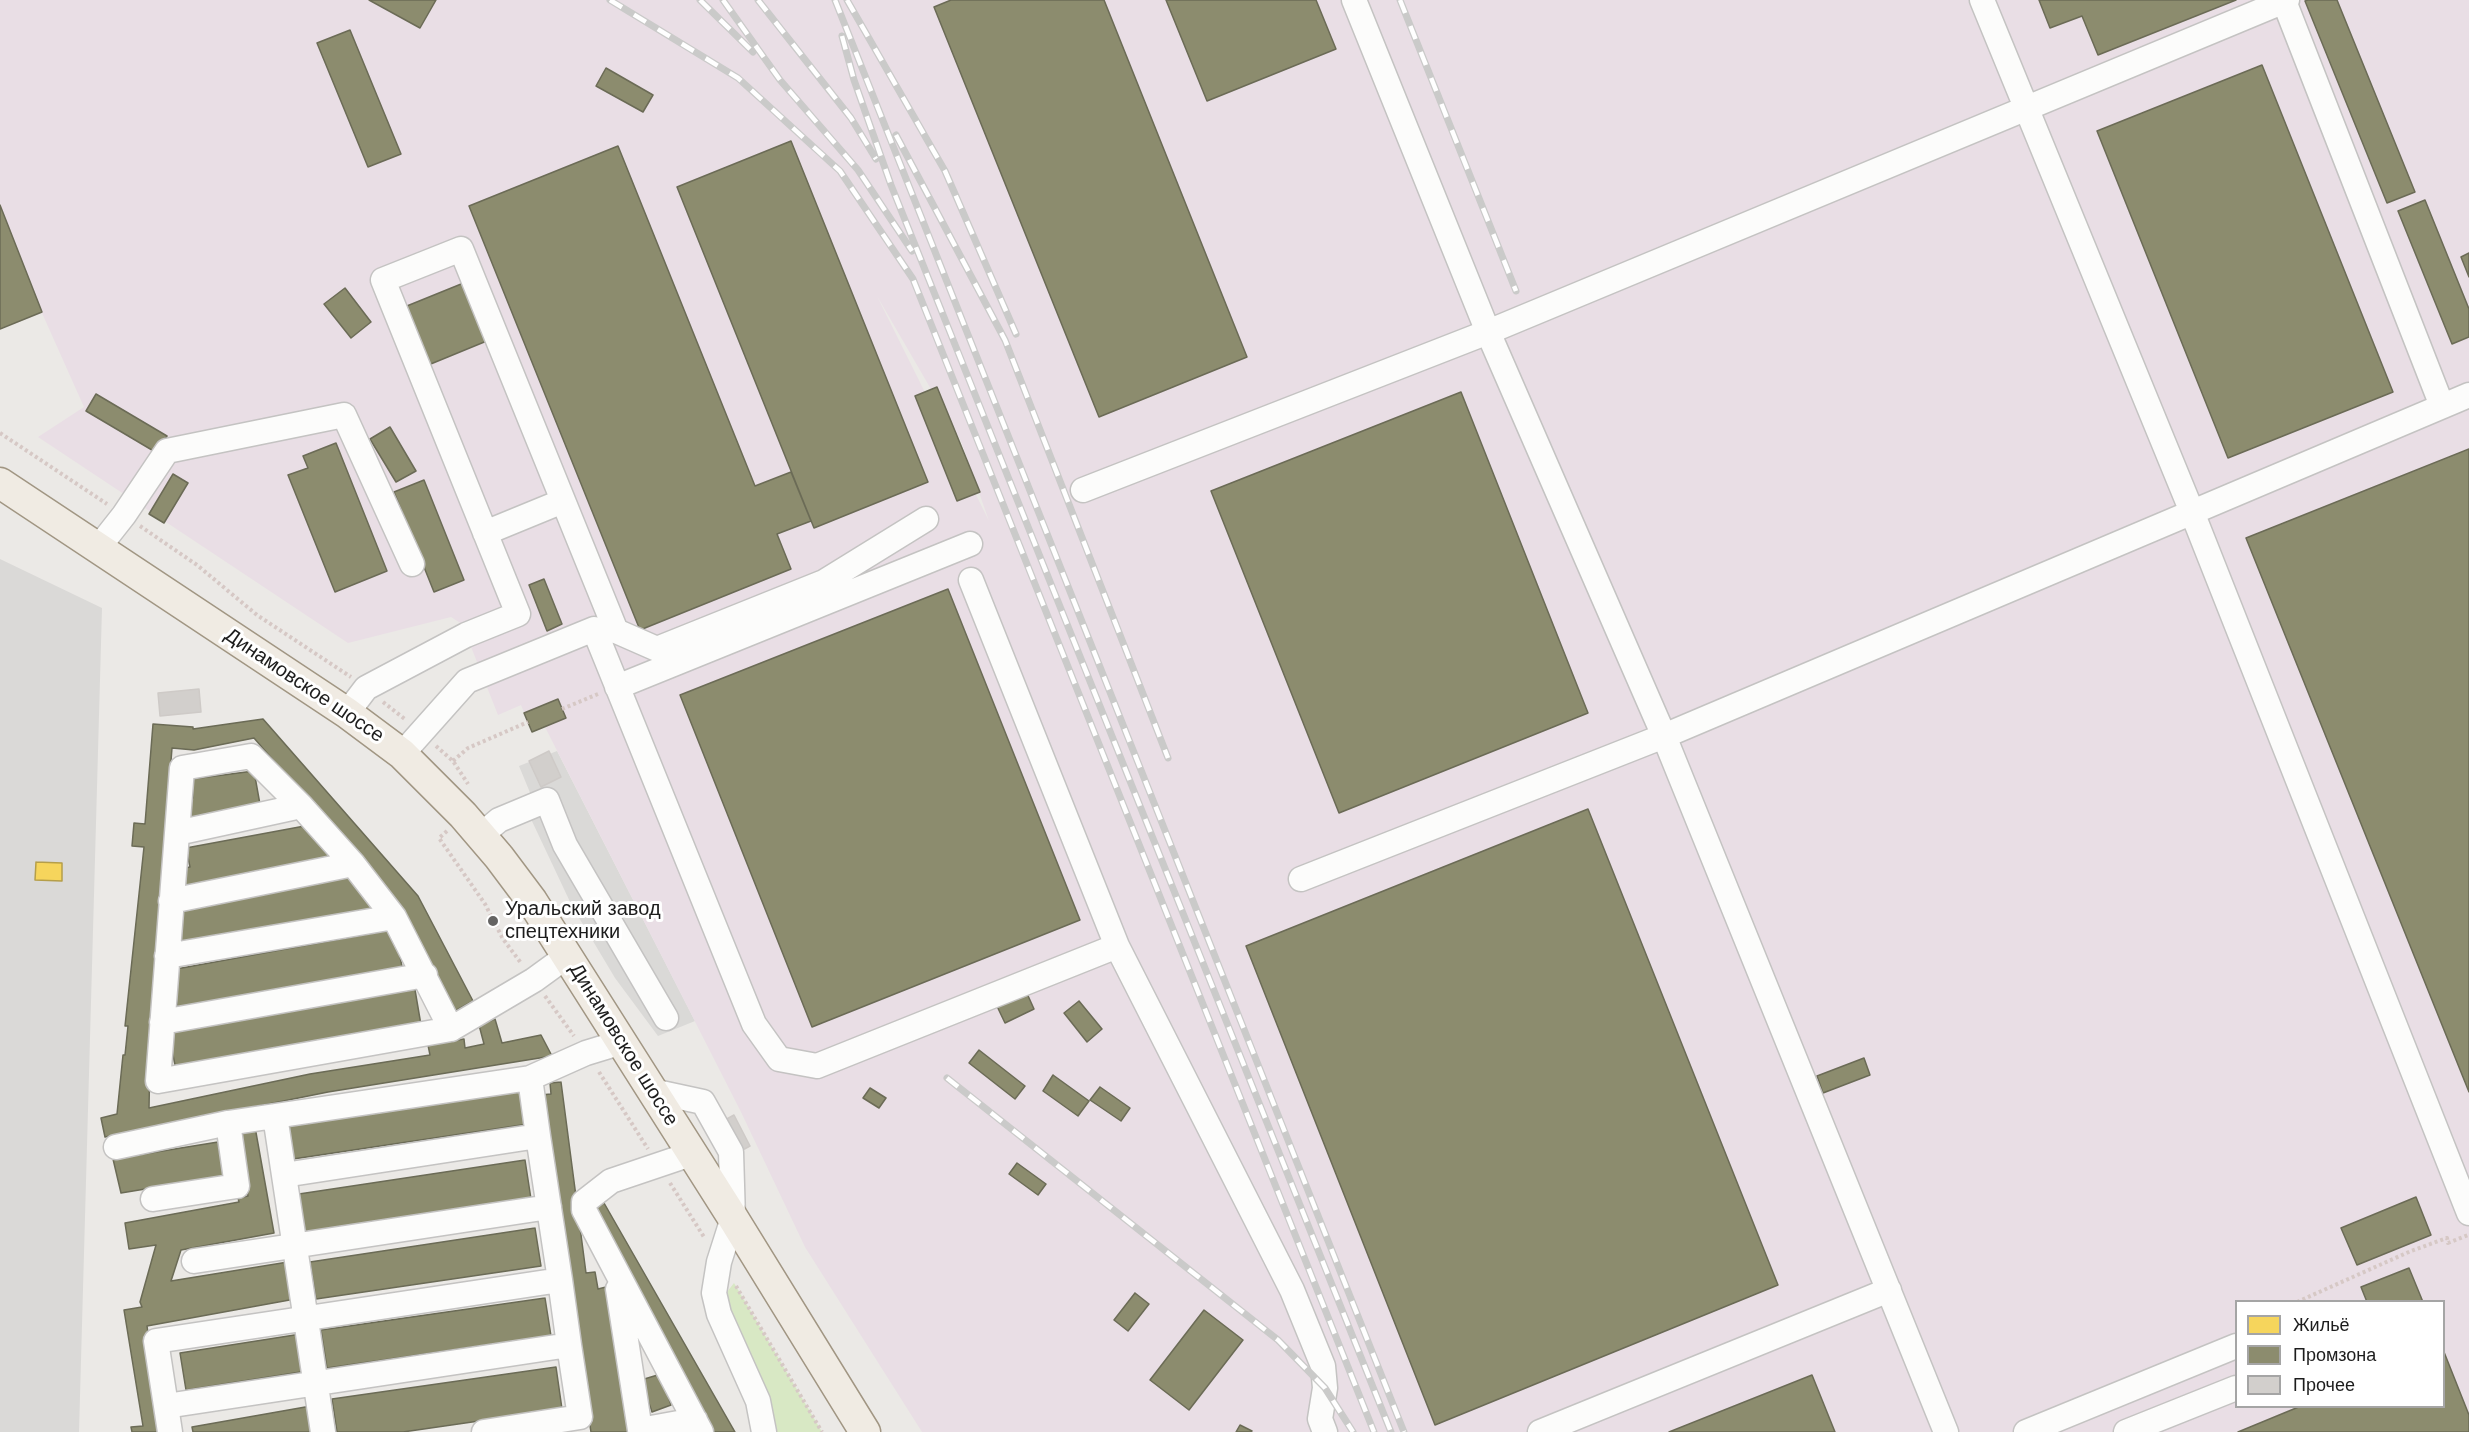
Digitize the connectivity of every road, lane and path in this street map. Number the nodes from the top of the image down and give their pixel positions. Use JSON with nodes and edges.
{"nodes":[{"id":1,"x":1354,"y":0,"type":"edge"},
{"id":2,"x":1982,"y":0,"type":"edge"},
{"id":3,"x":2285,"y":1,"type":"edge"},
{"id":4,"x":2025,"y":108,"type":"junction"},
{"id":5,"x":1488,"y":332,"type":"junction"},
{"id":6,"x":2469,"y":394,"type":"edge"},
{"id":7,"x":2442,"y":406,"type":"junction"},
{"id":8,"x":0,"y":433,"type":"edge"},
{"id":9,"x":0,"y":483,"type":"edge"},
{"id":10,"x":1083,"y":490,"type":"dead end"},
{"id":11,"x":563,"y":501,"type":"junction"},
{"id":12,"x":2192,"y":512,"type":"junction"},
{"id":13,"x":124,"y":515,"type":"junction"},
{"id":14,"x":926,"y":519,"type":"dead end"},
{"id":15,"x":485,"y":533,"type":"junction"},
{"id":16,"x":970,"y":544,"type":"dead end"},
{"id":17,"x":98,"y":548,"type":"junction"},
{"id":18,"x":412,"y":564,"type":"dead end"},
{"id":19,"x":971,"y":580,"type":"dead end"},
{"id":20,"x":617,"y":687,"type":"junction"},
{"id":21,"x":366,"y":688,"type":"junction"},
{"id":22,"x":562,"y":709,"type":"dead end"},
{"id":23,"x":347,"y":713,"type":"junction"},
{"id":24,"x":528,"y":722,"type":"dead end"},
{"id":25,"x":421,"y":732,"type":"junction"},
{"id":26,"x":1664,"y":736,"type":"junction"},
{"id":27,"x":402,"y":754,"type":"junction"},
{"id":28,"x":453,"y":761,"type":"junction"},
{"id":29,"x":301,"y":806,"type":"junction"},
{"id":30,"x":472,"y":826,"type":"junction"},
{"id":31,"x":177,"y":833,"type":"junction"},
{"id":32,"x":353,"y":864,"type":"junction"},
{"id":33,"x":1301,"y":879,"type":"dead end"},
{"id":34,"x":171,"y":902,"type":"junction"},
{"id":35,"x":394,"y":917,"type":"junction"},
{"id":36,"x":1117,"y":946,"type":"junction"},
{"id":37,"x":567,"y":956,"type":"junction"},
{"id":38,"x":167,"y":957,"type":"junction"},
{"id":39,"x":425,"y":975,"type":"junction"},
{"id":40,"x":534,"y":980,"type":"junction"},
{"id":41,"x":666,"y":1018,"type":"dead end"},
{"id":42,"x":162,"y":1022,"type":"junction"},
{"id":43,"x":451,"y":1029,"type":"junction"},
{"id":44,"x":622,"y":1042,"type":"junction"},
{"id":45,"x":586,"y":1053,"type":"junction"},
{"id":46,"x":530,"y":1078,"type":"junction"},
{"id":47,"x":652,"y":1091,"type":"junction"},
{"id":48,"x":275,"y":1116,"type":"junction"},
{"id":49,"x":228,"y":1123,"type":"junction"},
{"id":50,"x":538,"y":1136,"type":"junction"},
{"id":51,"x":116,"y":1147,"type":"dead end"},
{"id":52,"x":691,"y":1154,"type":"junction"},
{"id":53,"x":659,"y":1166,"type":"junction"},
{"id":54,"x":284,"y":1175,"type":"junction"},
{"id":55,"x":153,"y":1199,"type":"dead end"},
{"id":56,"x":549,"y":1207,"type":"junction"},
{"id":57,"x":2469,"y":1213,"type":"edge"},
{"id":58,"x":733,"y":1218,"type":"junction"},
{"id":59,"x":2469,"y":1235,"type":"edge"},
{"id":60,"x":295,"y":1245,"type":"junction"},
{"id":61,"x":194,"y":1261,"type":"dead end"},
{"id":62,"x":719,"y":1262,"type":"junction"},
{"id":63,"x":615,"y":1269,"type":"junction"},
{"id":64,"x":560,"y":1280,"type":"junction"},
{"id":65,"x":1889,"y":1290,"type":"junction"},
{"id":66,"x":2301,"y":1300,"type":"edge"},
{"id":67,"x":306,"y":1319,"type":"junction"},
{"id":68,"x":569,"y":1345,"type":"junction"},
{"id":69,"x":2235,"y":1346,"type":"edge"},
{"id":70,"x":315,"y":1383,"type":"junction"},
{"id":71,"x":2235,"y":1388,"type":"edge"},
{"id":72,"x":166,"y":1406,"type":"junction"},
{"id":73,"x":698,"y":1426,"type":"edge"},
{"id":74,"x":170,"y":1432,"type":"edge"},
{"id":75,"x":323,"y":1432,"type":"edge"},
{"id":76,"x":484,"y":1432,"type":"edge"},
{"id":77,"x":764,"y":1432,"type":"edge"},
{"id":78,"x":822,"y":1432,"type":"edge"},
{"id":79,"x":865,"y":1432,"type":"edge"},
{"id":80,"x":1325,"y":1432,"type":"edge"},
{"id":81,"x":1540,"y":1432,"type":"edge"},
{"id":82,"x":1946,"y":1432,"type":"edge"},
{"id":83,"x":2026,"y":1432,"type":"edge"},
{"id":84,"x":2126,"y":1432,"type":"edge"}],
"edges":[{"from":1,"to":5,"type":"lane"},
{"from":2,"to":4,"type":"lane"},
{"from":3,"to":4,"type":"lane"},
{"from":3,"to":7,"type":"lane"},
{"from":4,"to":5,"type":"lane"},
{"from":4,"to":12,"type":"lane"},
{"from":5,"to":10,"type":"lane"},
{"from":5,"to":26,"type":"lane"},
{"from":6,"to":7,"type":"lane"},
{"from":7,"to":12,"type":"lane"},
{"from":8,"to":13,"type":"path"},
{"from":9,"to":17,"type":"main road","name":"Динамовское шоссе"},
{"from":11,"to":14,"type":"lane"},
{"from":11,"to":15,"type":"lane"},
{"from":11,"to":15,"type":"lane"},
{"from":12,"to":26,"type":"lane"},
{"from":12,"to":57,"type":"lane"},
{"from":13,"to":17,"type":"lane"},
{"from":13,"to":18,"type":"lane"},
{"from":13,"to":21,"type":"path"},
{"from":15,"to":21,"type":"lane"},
{"from":16,"to":20,"type":"lane"},
{"from":17,"to":23,"type":"main road","name":"Динамовское шоссе"},
{"from":19,"to":36,"type":"lane"},
{"from":20,"to":22,"type":"path"},
{"from":20,"to":25,"type":"lane"},
{"from":20,"to":36,"type":"lane"},
{"from":21,"to":23,"type":"lane"},
{"from":21,"to":25,"type":"path"},
{"from":23,"to":27,"type":"main road","name":"Динамовское шоссе"},
{"from":24,"to":28,"type":"path"},
{"from":25,"to":27,"type":"lane"},
{"from":25,"to":28,"type":"path"},
{"from":26,"to":33,"type":"lane"},
{"from":26,"to":65,"type":"lane"},
{"from":27,"to":30,"type":"main road","name":"Динамовское шоссе"},
{"from":28,"to":30,"type":"path"},
{"from":29,"to":31,"type":"lane"},
{"from":29,"to":31,"type":"lane"},
{"from":29,"to":32,"type":"lane"},
{"from":30,"to":37,"type":"main road","name":"Динамовское шоссе"},
{"from":30,"to":40,"type":"path"},
{"from":30,"to":41,"type":"lane"},
{"from":31,"to":34,"type":"lane"},
{"from":32,"to":34,"type":"lane"},
{"from":32,"to":35,"type":"lane"},
{"from":34,"to":38,"type":"lane"},
{"from":35,"to":38,"type":"lane"},
{"from":35,"to":39,"type":"lane"},
{"from":36,"to":80,"type":"lane"},
{"from":37,"to":40,"type":"lane"},
{"from":37,"to":44,"type":"main road","name":"Динамовское шоссе"},
{"from":38,"to":42,"type":"lane"},
{"from":39,"to":42,"type":"lane"},
{"from":39,"to":43,"type":"lane"},
{"from":40,"to":43,"type":"lane"},
{"from":40,"to":45,"type":"path"},
{"from":42,"to":43,"type":"lane"},
{"from":44,"to":45,"type":"lane"},
{"from":44,"to":47,"type":"main road","name":"Динамовское шоссе"},
{"from":45,"to":46,"type":"lane"},
{"from":45,"to":53,"type":"path"},
{"from":46,"to":48,"type":"lane"},
{"from":46,"to":50,"type":"lane"},
{"from":47,"to":52,"type":"main road","name":"Динамовское шоссе"},
{"from":47,"to":58,"type":"lane"},
{"from":48,"to":49,"type":"lane"},
{"from":48,"to":54,"type":"lane"},
{"from":49,"to":51,"type":"lane"},
{"from":49,"to":55,"type":"lane"},
{"from":50,"to":54,"type":"lane"},
{"from":50,"to":56,"type":"lane"},
{"from":52,"to":53,"type":"lane"},
{"from":52,"to":58,"type":"main road","name":"Динамовское шоссе"},
{"from":53,"to":62,"type":"path"},
{"from":53,"to":63,"type":"lane"},
{"from":54,"to":60,"type":"lane"},
{"from":56,"to":60,"type":"lane"},
{"from":56,"to":64,"type":"lane"},
{"from":58,"to":62,"type":"lane"},
{"from":58,"to":79,"type":"main road","name":"Динамовское шоссе"},
{"from":59,"to":66,"type":"path"},
{"from":60,"to":61,"type":"lane"},
{"from":60,"to":67,"type":"lane"},
{"from":62,"to":77,"type":"lane"},
{"from":62,"to":78,"type":"path"},
{"from":63,"to":73,"type":"lane"},
{"from":63,"to":73,"type":"lane"},
{"from":64,"to":67,"type":"lane"},
{"from":64,"to":68,"type":"lane"},
{"from":65,"to":81,"type":"lane"},
{"from":65,"to":82,"type":"lane"},
{"from":67,"to":70,"type":"lane"},
{"from":67,"to":72,"type":"lane"},
{"from":68,"to":70,"type":"lane"},
{"from":68,"to":76,"type":"lane"},
{"from":69,"to":83,"type":"lane"},
{"from":70,"to":72,"type":"lane"},
{"from":70,"to":75,"type":"lane"},
{"from":71,"to":84,"type":"lane"},
{"from":72,"to":74,"type":"lane"}]}
